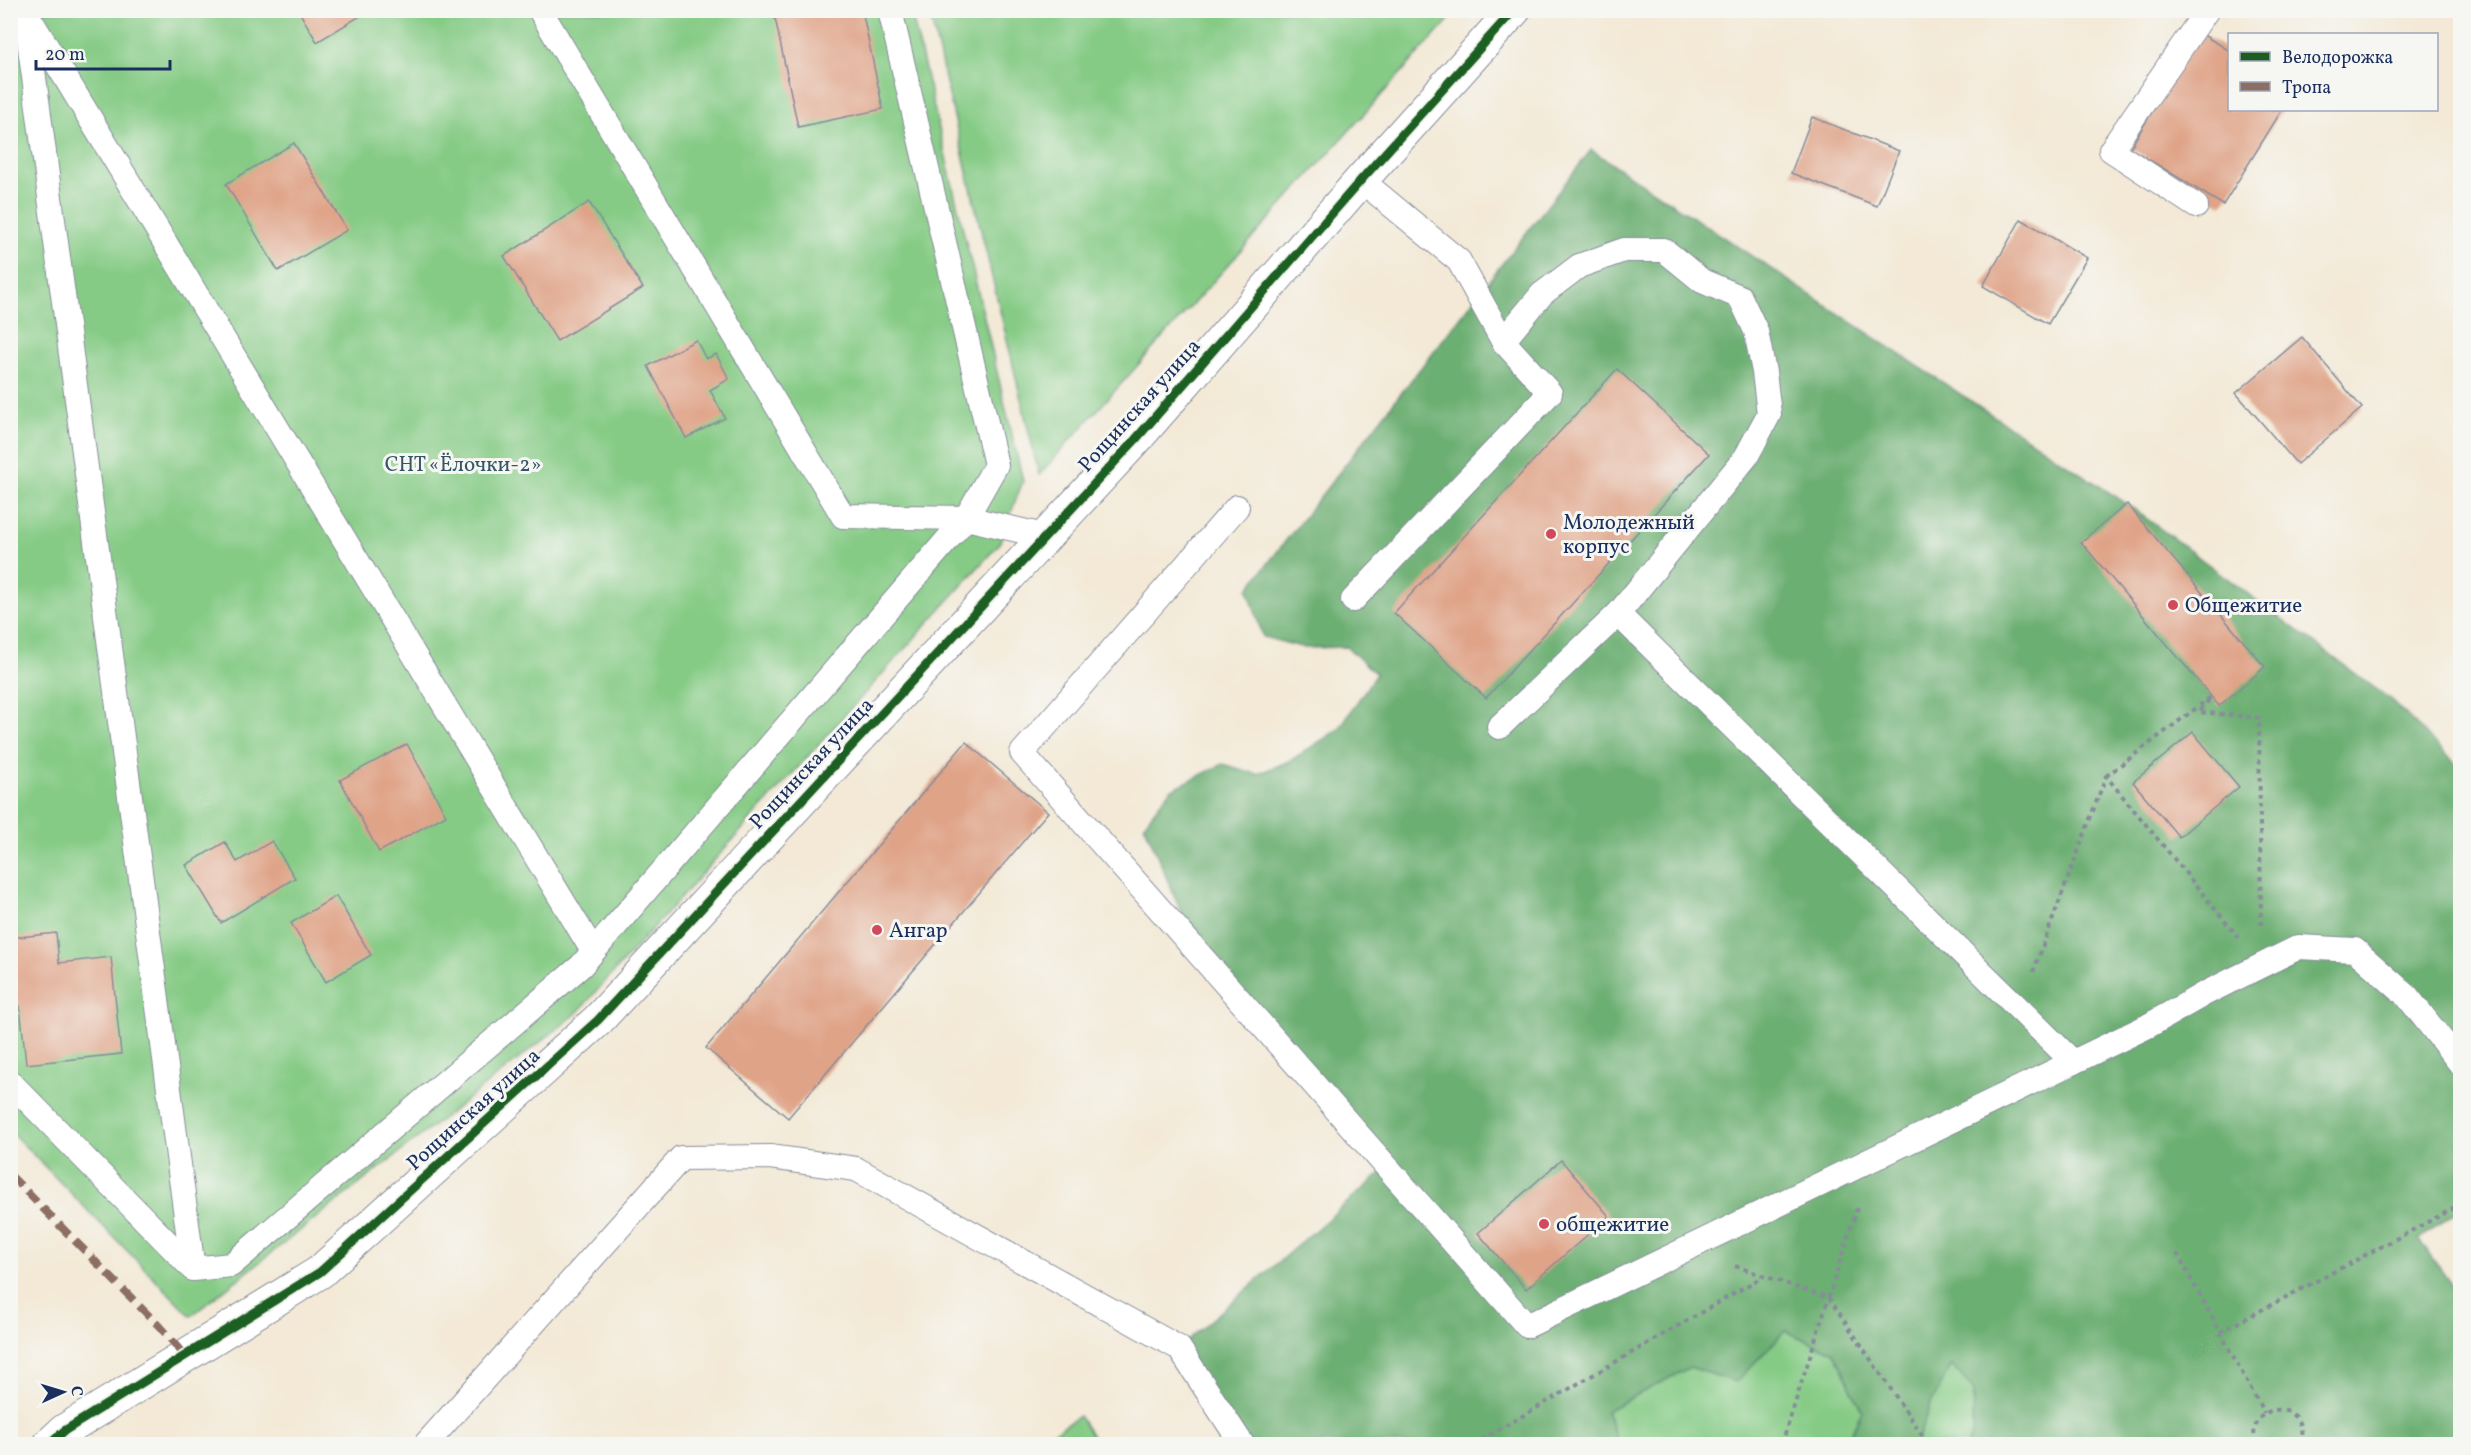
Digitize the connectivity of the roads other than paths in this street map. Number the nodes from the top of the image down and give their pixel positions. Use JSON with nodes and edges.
{"nodes":[{"id":1,"x":25,"y":10,"type":"edge"},
{"id":2,"x":540,"y":10,"type":"edge"},
{"id":3,"x":890,"y":10,"type":"edge"},
{"id":4,"x":1514,"y":10,"type":"edge"},
{"id":5,"x":2207,"y":10,"type":"edge"},
{"id":6,"x":1361,"y":180,"type":"junction"},
{"id":7,"x":2196,"y":206,"type":"dead end"},
{"id":8,"x":1503,"y":341,"type":"junction"},
{"id":9,"x":1237,"y":507,"type":"dead end"},
{"id":10,"x":966,"y":518,"type":"junction"},
{"id":11,"x":1044,"y":536,"type":"junction"},
{"id":12,"x":1353,"y":600,"type":"dead end"},
{"id":13,"x":1618,"y":614,"type":"junction"},
{"id":14,"x":1499,"y":727,"type":"dead end"},
{"id":15,"x":593,"y":951,"type":"junction"},
{"id":16,"x":2073,"y":1062,"type":"junction"},
{"id":17,"x":2460,"y":1063,"type":"edge"},
{"id":18,"x":10,"y":1082,"type":"edge"},
{"id":19,"x":193,"y":1269,"type":"junction"},
{"id":20,"x":50,"y":1444,"type":"edge"},
{"id":21,"x":426,"y":1444,"type":"edge"},
{"id":22,"x":1242,"y":1444,"type":"edge"}],
"edges":[{"from":1,"to":15,"type":"lane"},
{"from":1,"to":19,"type":"lane"},
{"from":2,"to":10,"type":"lane"},
{"from":3,"to":10,"type":"lane"},
{"from":4,"to":6,"type":"street","name":"Рощинская улица"},
{"from":5,"to":7,"type":"lane"},
{"from":6,"to":8,"type":"lane"},
{"from":6,"to":11,"type":"street","name":"Рощинская улица"},
{"from":8,"to":12,"type":"lane"},
{"from":8,"to":13,"type":"lane"},
{"from":9,"to":16,"type":"lane"},
{"from":10,"to":11,"type":"lane"},
{"from":10,"to":15,"type":"lane"},
{"from":11,"to":20,"type":"street","name":"Рощинская улица"},
{"from":13,"to":14,"type":"lane"},
{"from":13,"to":16,"type":"lane"},
{"from":15,"to":19,"type":"lane"},
{"from":16,"to":17,"type":"lane"},
{"from":18,"to":19,"type":"lane"},
{"from":21,"to":22,"type":"lane"}]}
